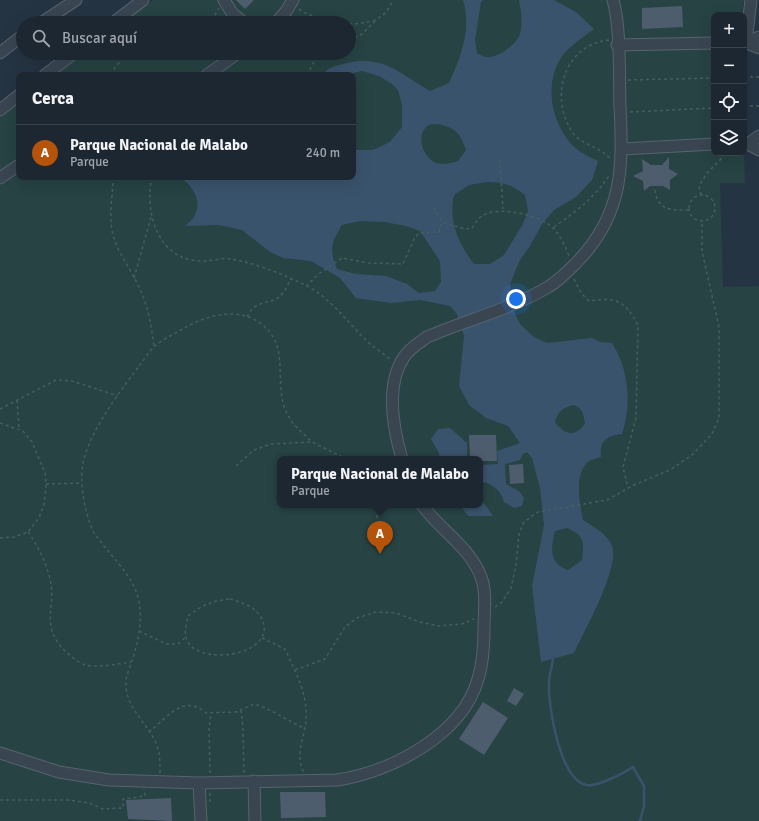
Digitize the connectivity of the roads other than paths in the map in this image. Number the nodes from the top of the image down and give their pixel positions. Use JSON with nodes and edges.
{"nodes":[{"id":1,"x":76,"y":0,"type":"edge"},
{"id":2,"x":143,"y":0,"type":"edge"},
{"id":3,"x":224,"y":0,"type":"edge"},
{"id":4,"x":613,"y":0,"type":"edge"},
{"id":5,"x":751,"y":0,"type":"edge"},
{"id":6,"x":292,"y":2,"type":"edge"},
{"id":7,"x":52,"y":16,"type":"edge"},
{"id":8,"x":122,"y":16,"type":"edge"},
{"id":9,"x":236,"y":16,"type":"edge"},
{"id":10,"x":281,"y":16,"type":"edge"},
{"id":11,"x":747,"y":34,"type":"edge"},
{"id":12,"x":759,"y":37,"type":"edge"},
{"id":13,"x":16,"y":40,"type":"edge"},
{"id":14,"x":617,"y":42,"type":"junction"},
{"id":15,"x":747,"y":42,"type":"edge"},
{"id":16,"x":747,"y":42,"type":"edge"},
{"id":17,"x":711,"y":43,"type":"edge"},
{"id":18,"x":759,"y":48,"type":"edge"},
{"id":19,"x":0,"y":53,"type":"edge"},
{"id":20,"x":65,"y":60,"type":"edge"},
{"id":21,"x":228,"y":60,"type":"edge"},
{"id":22,"x":49,"y":72,"type":"edge"},
{"id":23,"x":211,"y":72,"type":"edge"},
{"id":24,"x":16,"y":97,"type":"edge"},
{"id":25,"x":0,"y":110,"type":"edge"},
{"id":26,"x":759,"y":136,"type":"edge"},
{"id":27,"x":747,"y":143,"type":"edge"},
{"id":28,"x":711,"y":144,"type":"edge"},
{"id":29,"x":747,"y":144,"type":"edge"},
{"id":30,"x":622,"y":149,"type":"junction"},
{"id":31,"x":759,"y":150,"type":"edge"},
{"id":32,"x":16,"y":167,"type":"edge"},
{"id":33,"x":0,"y":178,"type":"edge"},
{"id":34,"x":401,"y":456,"type":"edge"},
{"id":35,"x":424,"y":508,"type":"edge"},
{"id":36,"x":0,"y":753,"type":"edge"},
{"id":37,"x":249,"y":781,"type":"junction"},
{"id":38,"x":204,"y":782,"type":"junction"},
{"id":39,"x":201,"y":821,"type":"edge"},
{"id":40,"x":255,"y":821,"type":"edge"}],
"edges":[{"from":1,"to":7,"type":"lane"},
{"from":2,"to":8,"type":"lane"},
{"from":3,"to":9,"type":"lane"},
{"from":4,"to":14,"type":"lane"},
{"from":5,"to":11,"type":"lane"},
{"from":6,"to":10,"type":"lane"},
{"from":12,"to":15,"type":"lane"},
{"from":13,"to":19,"type":"lane"},
{"from":14,"to":17,"type":"lane"},
{"from":14,"to":30,"type":"lane"},
{"from":16,"to":18,"type":"lane"},
{"from":20,"to":22,"type":"lane"},
{"from":21,"to":23,"type":"lane"},
{"from":24,"to":25,"type":"lane"},
{"from":26,"to":27,"type":"lane"},
{"from":28,"to":30,"type":"lane"},
{"from":29,"to":31,"type":"lane"},
{"from":30,"to":34,"type":"lane"},
{"from":32,"to":33,"type":"lane"},
{"from":35,"to":37,"type":"lane"},
{"from":36,"to":38,"type":"lane"},
{"from":37,"to":38,"type":"lane"},
{"from":37,"to":40,"type":"lane"},
{"from":38,"to":39,"type":"lane"}]}
